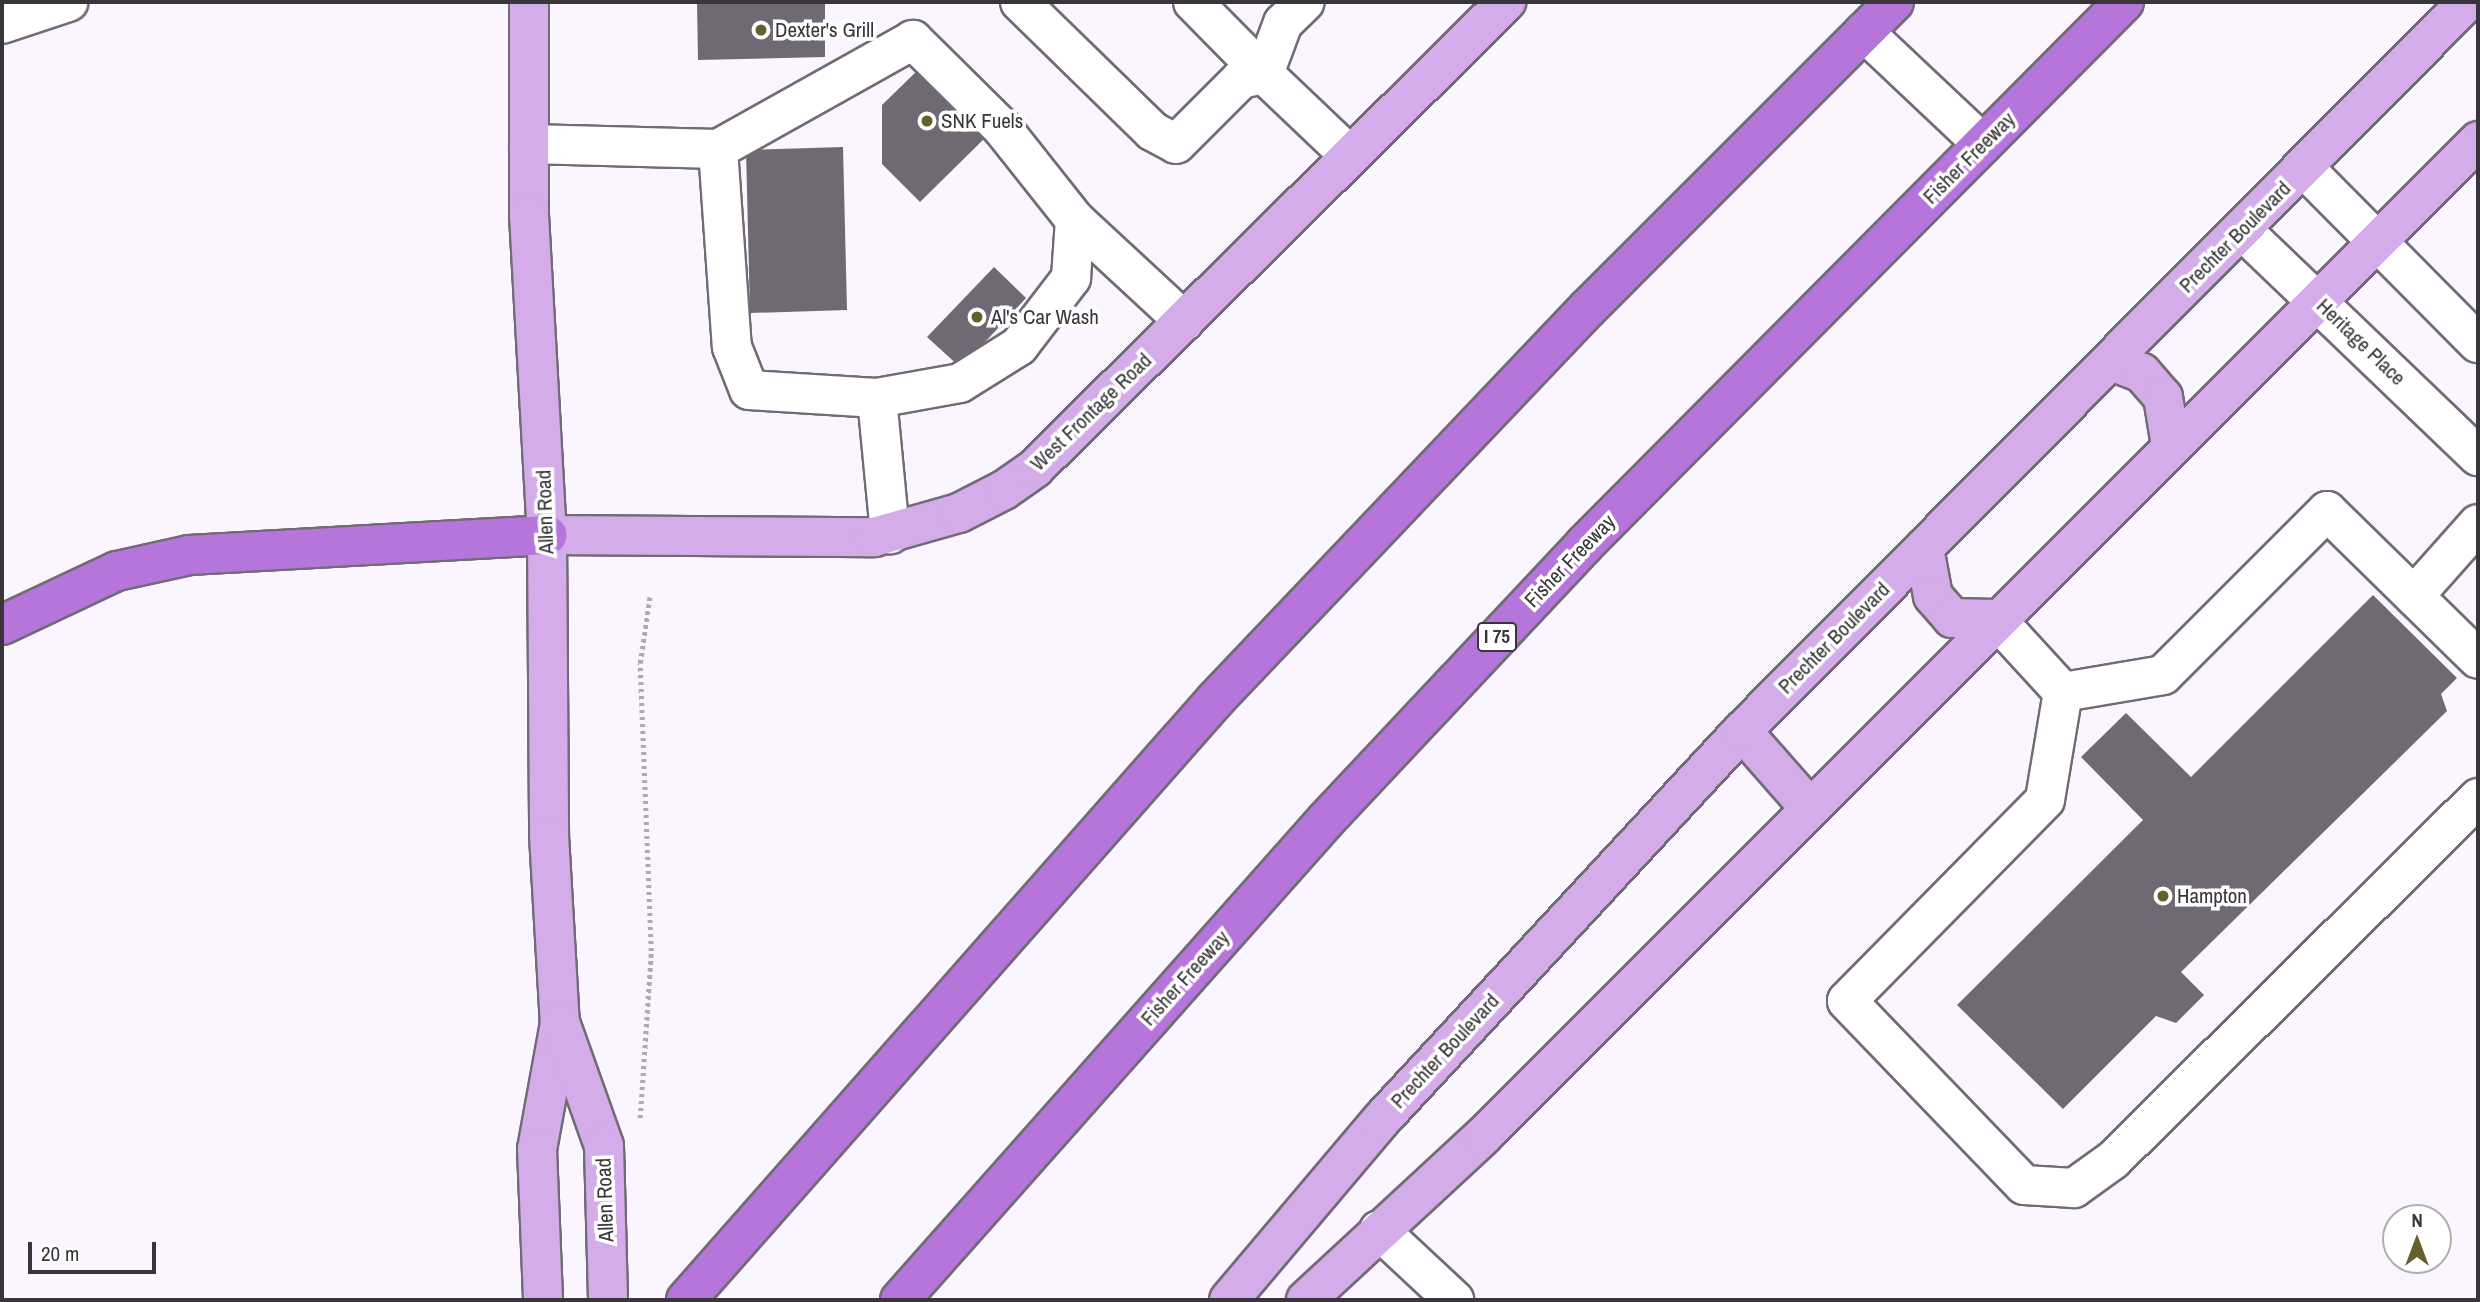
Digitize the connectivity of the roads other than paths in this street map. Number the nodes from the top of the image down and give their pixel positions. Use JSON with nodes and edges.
{"nodes":[{"id":1,"x":529,"y":2,"type":"edge"},
{"id":2,"x":1020,"y":2,"type":"edge"},
{"id":3,"x":1193,"y":2,"type":"edge"},
{"id":4,"x":1305,"y":2,"type":"edge"},
{"id":5,"x":1506,"y":2,"type":"edge"},
{"id":6,"x":1894,"y":2,"type":"edge"},
{"id":7,"x":2124,"y":2,"type":"edge"},
{"id":8,"x":2467,"y":2,"type":"edge"},
{"id":9,"x":60,"y":3,"type":"edge"},
{"id":10,"x":2,"y":24,"type":"edge"},
{"id":11,"x":1864,"y":32,"type":"junction"},
{"id":12,"x":1264,"y":74,"type":"junction"},
{"id":13,"x":2478,"y":141,"type":"edge"},
{"id":14,"x":529,"y":144,"type":"junction"},
{"id":15,"x":1983,"y":144,"type":"junction"},
{"id":16,"x":718,"y":149,"type":"junction"},
{"id":17,"x":1350,"y":156,"type":"junction"},
{"id":18,"x":2304,"y":168,"type":"junction"},
{"id":19,"x":1075,"y":220,"type":"junction"},
{"id":20,"x":2242,"y":230,"type":"junction"},
{"id":21,"x":2378,"y":241,"type":"junction"},
{"id":22,"x":2318,"y":300,"type":"junction"},
{"id":23,"x":1184,"y":321,"type":"junction"},
{"id":24,"x":2478,"y":343,"type":"edge"},
{"id":25,"x":2111,"y":361,"type":"junction"},
{"id":26,"x":877,"y":398,"type":"junction"},
{"id":27,"x":2171,"y":446,"type":"junction"},
{"id":28,"x":2478,"y":456,"type":"edge"},
{"id":29,"x":2478,"y":523,"type":"edge"},
{"id":30,"x":890,"y":534,"type":"junction"},
{"id":31,"x":547,"y":535,"type":"junction"},
{"id":32,"x":1924,"y":548,"type":"junction"},
{"id":33,"x":2414,"y":596,"type":"junction"},
{"id":34,"x":1996,"y":620,"type":"junction"},
{"id":35,"x":2,"y":625,"type":"edge"},
{"id":36,"x":2478,"y":659,"type":"edge"},
{"id":37,"x":2063,"y":692,"type":"junction"},
{"id":38,"x":1742,"y":730,"type":"junction"},
{"id":39,"x":2478,"y":798,"type":"edge"},
{"id":40,"x":1808,"y":806,"type":"junction"},
{"id":41,"x":560,"y":1023,"type":"junction"},
{"id":42,"x":1379,"y":1230,"type":"junction"},
{"id":43,"x":543,"y":1300,"type":"edge"},
{"id":44,"x":608,"y":1300,"type":"edge"},
{"id":45,"x":686,"y":1300,"type":"edge"},
{"id":46,"x":900,"y":1300,"type":"edge"},
{"id":47,"x":1229,"y":1300,"type":"edge"},
{"id":48,"x":1306,"y":1300,"type":"edge"},
{"id":49,"x":1454,"y":1300,"type":"edge"}],
"edges":[{"from":1,"to":14,"type":"main road","name":"Allen Road"},
{"from":2,"to":12,"type":"street"},
{"from":3,"to":12,"type":"street"},
{"from":4,"to":12,"type":"street"},
{"from":5,"to":17,"type":"main road","name":"West Frontage Road"},
{"from":6,"to":11,"type":"highway"},
{"from":7,"to":15,"type":"highway","name":"Fisher Freeway","number":"I 75"},
{"from":8,"to":18,"type":"main road","name":"Prechter Boulevard"},
{"from":9,"to":10,"type":"street"},
{"from":11,"to":15,"type":"street"},
{"from":11,"to":45,"type":"highway"},
{"from":12,"to":17,"type":"street"},
{"from":13,"to":21,"type":"main road"},
{"from":14,"to":16,"type":"street"},
{"from":14,"to":31,"type":"main road","name":"Allen Road"},
{"from":15,"to":46,"type":"highway","name":"Fisher Freeway","number":"I 75"},
{"from":16,"to":19,"type":"street"},
{"from":16,"to":26,"type":"street"},
{"from":17,"to":23,"type":"main road","name":"West Frontage Road"},
{"from":18,"to":20,"type":"main road","name":"Prechter Boulevard"},
{"from":18,"to":21,"type":"street"},
{"from":19,"to":23,"type":"street"},
{"from":19,"to":26,"type":"street"},
{"from":20,"to":22,"type":"street","name":"Heritage Place"},
{"from":20,"to":25,"type":"main road","name":"Prechter Boulevard"},
{"from":21,"to":22,"type":"main road"},
{"from":21,"to":24,"type":"street"},
{"from":22,"to":27,"type":"main road"},
{"from":22,"to":28,"type":"street","name":"Heritage Place"},
{"from":23,"to":30,"type":"main road","name":"West Frontage Road"},
{"from":25,"to":27,"type":"main road"},
{"from":25,"to":32,"type":"main road","name":"Prechter Boulevard"},
{"from":26,"to":30,"type":"street"},
{"from":27,"to":34,"type":"main road"},
{"from":29,"to":33,"type":"street"},
{"from":30,"to":31,"type":"main road","name":"West Frontage Road"},
{"from":31,"to":35,"type":"highway"},
{"from":31,"to":41,"type":"main road","name":"Allen Road"},
{"from":32,"to":34,"type":"main road"},
{"from":32,"to":38,"type":"main road","name":"Prechter Boulevard"},
{"from":33,"to":36,"type":"street"},
{"from":33,"to":37,"type":"street"},
{"from":34,"to":37,"type":"street"},
{"from":34,"to":40,"type":"main road"},
{"from":37,"to":39,"type":"street"},
{"from":38,"to":40,"type":"main road"},
{"from":38,"to":47,"type":"main road","name":"Prechter Boulevard"},
{"from":40,"to":42,"type":"main road"},
{"from":41,"to":43,"type":"main road","name":"Allen Road"},
{"from":41,"to":44,"type":"main road","name":"Allen Road"},
{"from":42,"to":48,"type":"main road"},
{"from":42,"to":49,"type":"street"}]}
